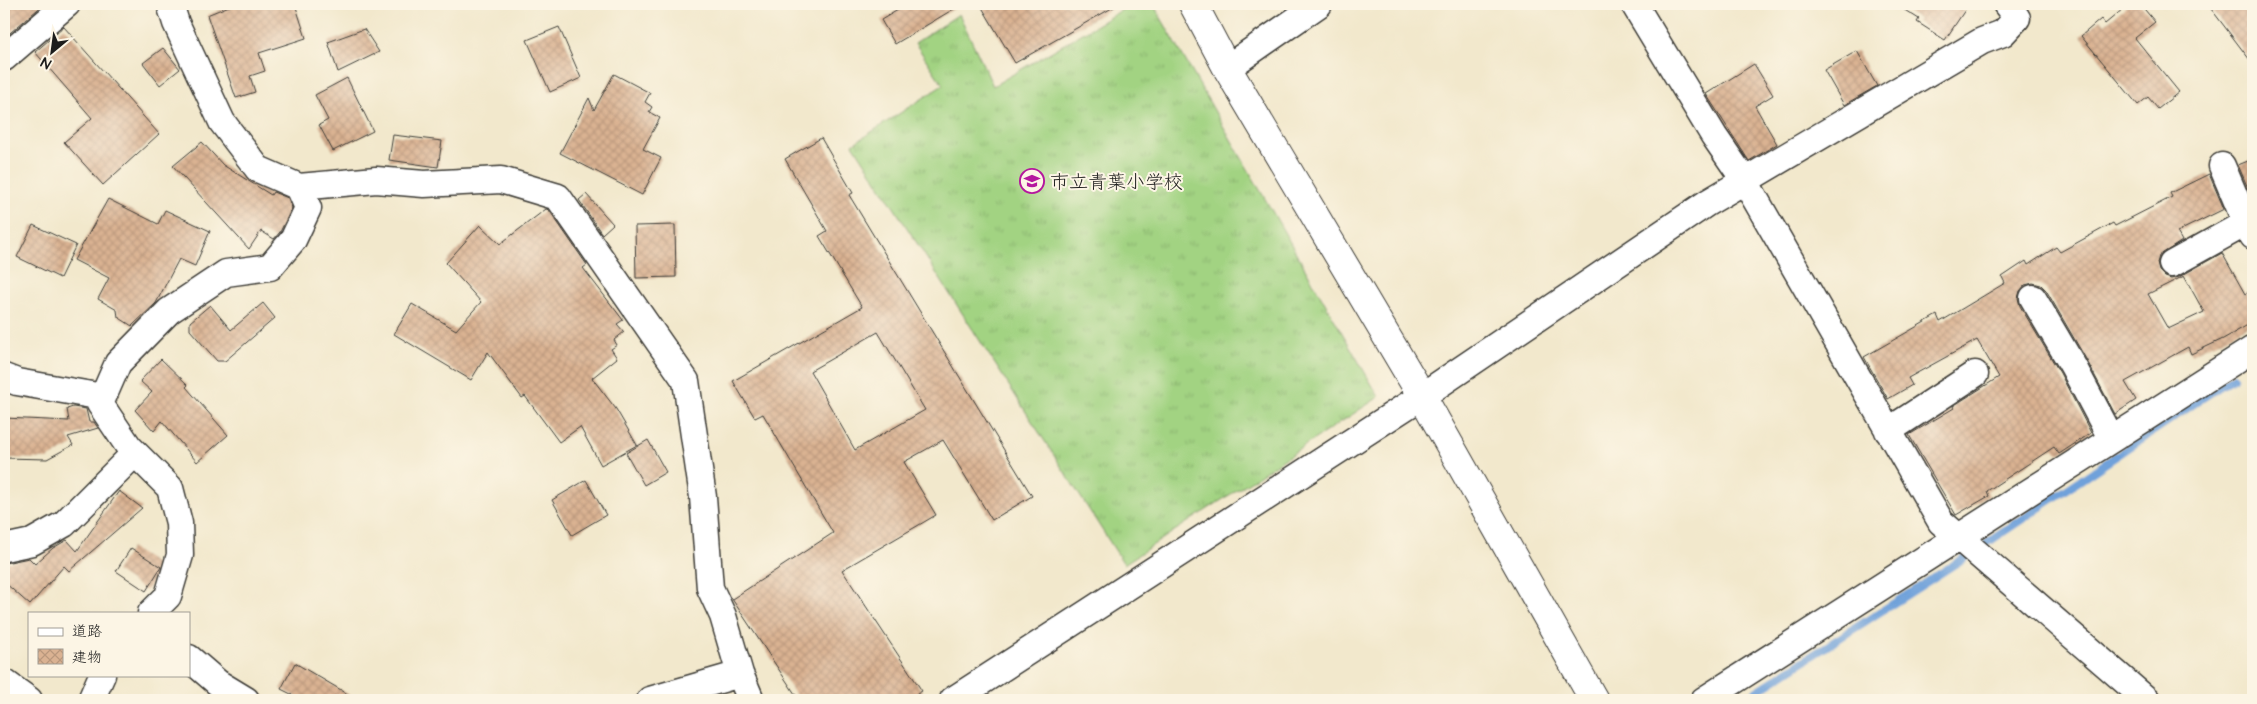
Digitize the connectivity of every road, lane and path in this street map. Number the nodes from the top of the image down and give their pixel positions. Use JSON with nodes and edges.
{"nodes":[{"id":1,"x":67,"y":4,"type":"edge"},
{"id":2,"x":170,"y":4,"type":"edge"},
{"id":3,"x":1193,"y":4,"type":"edge"},
{"id":4,"x":1319,"y":4,"type":"edge"},
{"id":5,"x":1634,"y":4,"type":"edge"},
{"id":6,"x":2006,"y":4,"type":"edge"},
{"id":7,"x":4,"y":58,"type":"edge"},
{"id":8,"x":1227,"y":68,"type":"junction"},
{"id":9,"x":2222,"y":166,"type":"dead end"},
{"id":10,"x":1745,"y":181,"type":"junction"},
{"id":11,"x":299,"y":187,"type":"junction"},
{"id":12,"x":2250,"y":230,"type":"edge"},
{"id":13,"x":2172,"y":264,"type":"dead end"},
{"id":14,"x":2033,"y":298,"type":"dead end"},
{"id":15,"x":2253,"y":349,"type":"edge"},
{"id":16,"x":1975,"y":374,"type":"dead end"},
{"id":17,"x":4,"y":377,"type":"edge"},
{"id":18,"x":1422,"y":396,"type":"junction"},
{"id":19,"x":103,"y":397,"type":"junction"},
{"id":20,"x":1888,"y":431,"type":"junction"},
{"id":21,"x":2111,"y":438,"type":"junction"},
{"id":22,"x":135,"y":454,"type":"junction"},
{"id":23,"x":1957,"y":538,"type":"junction"},
{"id":24,"x":4,"y":548,"type":"edge"},
{"id":25,"x":152,"y":612,"type":"edge"},
{"id":26,"x":190,"y":659,"type":"edge"},
{"id":27,"x":740,"y":674,"type":"junction"},
{"id":28,"x":102,"y":676,"type":"edge"},
{"id":29,"x":4,"y":682,"type":"edge"},
{"id":30,"x":29,"y":700,"type":"edge"},
{"id":31,"x":91,"y":700,"type":"edge"},
{"id":32,"x":246,"y":700,"type":"edge"},
{"id":33,"x":650,"y":700,"type":"edge"},
{"id":34,"x":751,"y":700,"type":"edge"},
{"id":35,"x":953,"y":700,"type":"edge"},
{"id":36,"x":1594,"y":700,"type":"edge"},
{"id":37,"x":1704,"y":700,"type":"edge"},
{"id":38,"x":2147,"y":700,"type":"edge"}],
"edges":[{"from":1,"to":7,"type":"street"},
{"from":2,"to":11,"type":"street"},
{"from":3,"to":8,"type":"street"},
{"from":4,"to":8,"type":"street"},
{"from":5,"to":10,"type":"street"},
{"from":6,"to":10,"type":"street"},
{"from":8,"to":18,"type":"street"},
{"from":9,"to":12,"type":"street"},
{"from":10,"to":18,"type":"street"},
{"from":10,"to":20,"type":"street"},
{"from":11,"to":19,"type":"street"},
{"from":11,"to":27,"type":"street"},
{"from":12,"to":13,"type":"street"},
{"from":14,"to":21,"type":"street"},
{"from":15,"to":21,"type":"street"},
{"from":16,"to":20,"type":"street"},
{"from":17,"to":19,"type":"street"},
{"from":18,"to":35,"type":"street"},
{"from":18,"to":36,"type":"street"},
{"from":19,"to":22,"type":"street"},
{"from":20,"to":23,"type":"street"},
{"from":21,"to":23,"type":"street"},
{"from":22,"to":24,"type":"street"},
{"from":22,"to":25,"type":"street"},
{"from":23,"to":37,"type":"street"},
{"from":23,"to":38,"type":"street"},
{"from":26,"to":32,"type":"street"},
{"from":27,"to":33,"type":"street"},
{"from":27,"to":34,"type":"street"},
{"from":28,"to":31,"type":"street"},
{"from":29,"to":30,"type":"street"}]}
